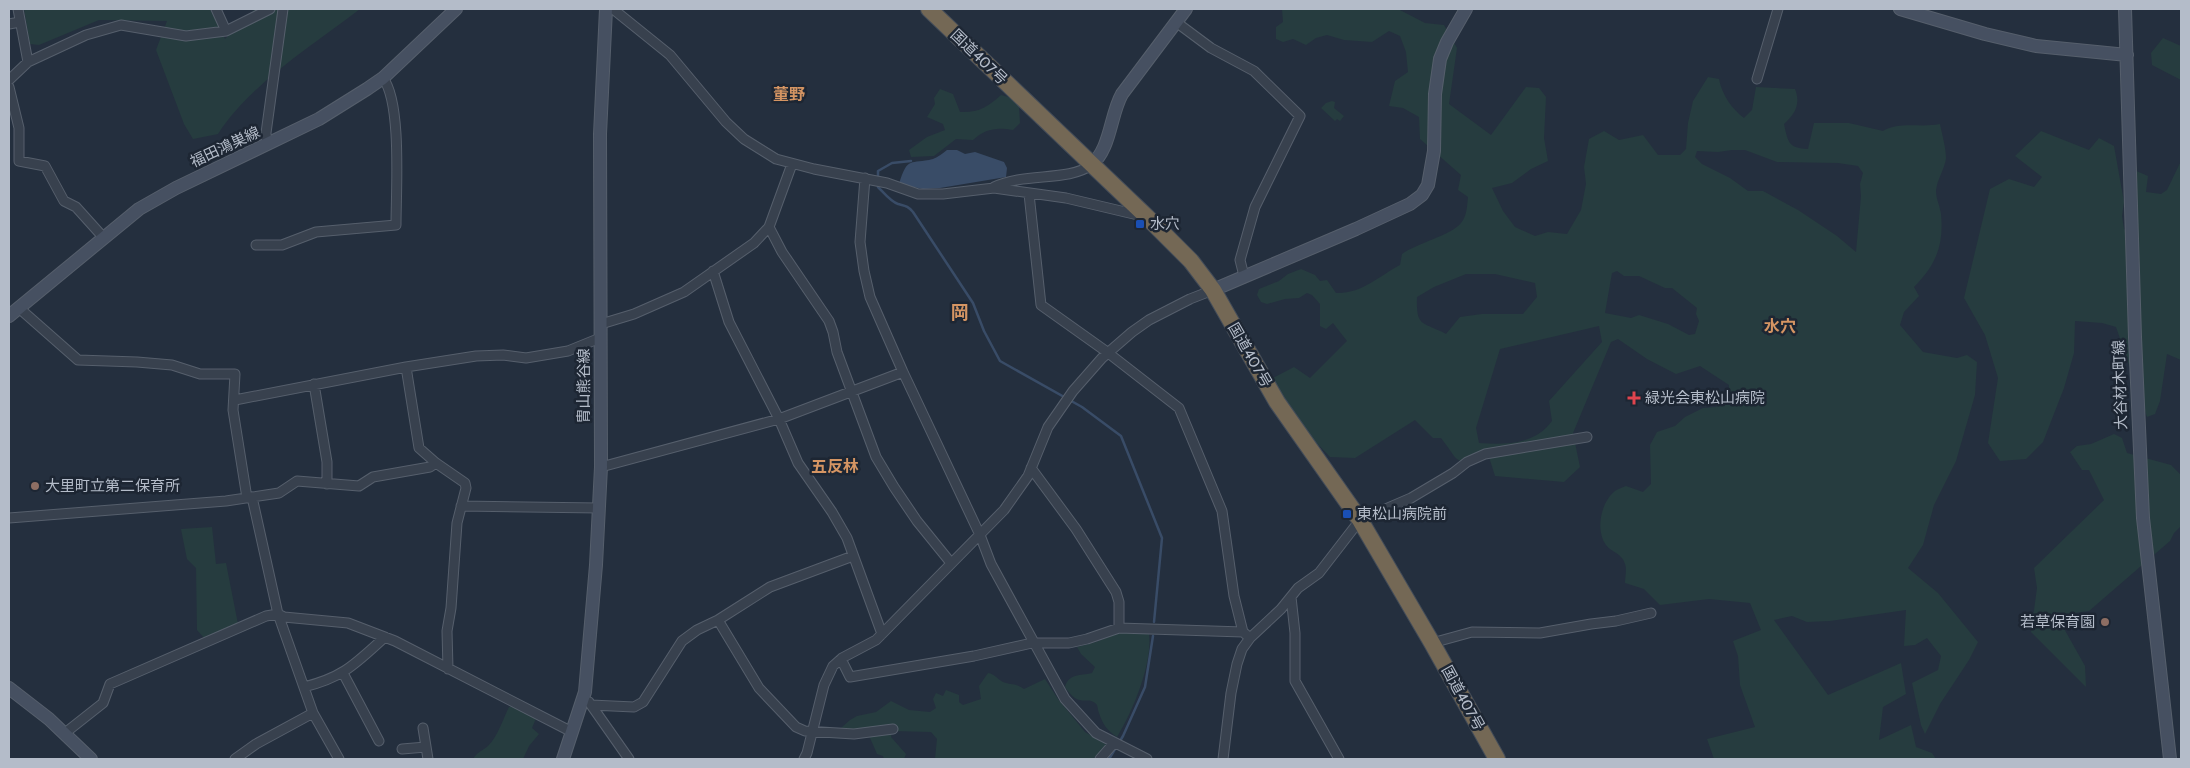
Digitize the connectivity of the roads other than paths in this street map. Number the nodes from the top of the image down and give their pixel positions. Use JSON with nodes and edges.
{"nodes":[{"id":1,"x":18,"y":9,"type":"edge"},
{"id":2,"x":216,"y":9,"type":"edge"},
{"id":3,"x":270,"y":9,"type":"edge"},
{"id":4,"x":283,"y":9,"type":"edge"},
{"id":5,"x":456,"y":9,"type":"edge"},
{"id":6,"x":606,"y":9,"type":"edge"},
{"id":7,"x":613,"y":9,"type":"edge"},
{"id":8,"x":929,"y":9,"type":"edge"},
{"id":9,"x":1186,"y":9,"type":"edge"},
{"id":10,"x":1466,"y":9,"type":"edge"},
{"id":11,"x":1778,"y":9,"type":"edge"},
{"id":12,"x":1900,"y":9,"type":"edge"},
{"id":13,"x":2125,"y":9,"type":"edge"},
{"id":14,"x":20,"y":22,"type":"junction"},
{"id":15,"x":1176,"y":22,"type":"junction"},
{"id":16,"x":9,"y":24,"type":"edge"},
{"id":17,"x":226,"y":31,"type":"junction"},
{"id":18,"x":2127,"y":55,"type":"junction"},
{"id":19,"x":28,"y":62,"type":"junction"},
{"id":20,"x":383,"y":78,"type":"junction"},
{"id":21,"x":1757,"y":78,"type":"dead end"},
{"id":22,"x":9,"y":80,"type":"edge"},
{"id":23,"x":9,"y":87,"type":"edge"},
{"id":24,"x":267,"y":145,"type":"junction"},
{"id":25,"x":792,"y":164,"type":"junction"},
{"id":26,"x":1091,"y":165,"type":"junction"},
{"id":27,"x":864,"y":178,"type":"junction"},
{"id":28,"x":994,"y":188,"type":"junction"},
{"id":29,"x":1029,"y":194,"type":"junction"},
{"id":30,"x":1147,"y":217,"type":"junction"},
{"id":31,"x":769,"y":228,"type":"junction"},
{"id":32,"x":103,"y":237,"type":"junction"},
{"id":33,"x":256,"y":245,"type":"dead end"},
{"id":34,"x":713,"y":271,"type":"junction"},
{"id":35,"x":1244,"y":276,"type":"junction"},
{"id":36,"x":1213,"y":290,"type":"junction"},
{"id":37,"x":14,"y":312,"type":"edge"},
{"id":38,"x":601,"y":324,"type":"junction"},
{"id":39,"x":600,"y":338,"type":"junction"},
{"id":40,"x":1107,"y":352,"type":"junction"},
{"id":41,"x":406,"y":367,"type":"junction"},
{"id":42,"x":902,"y":372,"type":"junction"},
{"id":43,"x":314,"y":384,"type":"junction"},
{"id":44,"x":853,"y":391,"type":"junction"},
{"id":45,"x":235,"y":400,"type":"junction"},
{"id":46,"x":779,"y":419,"type":"junction"},
{"id":47,"x":1587,"y":437,"type":"dead end"},
{"id":48,"x":436,"y":462,"type":"junction"},
{"id":49,"x":601,"y":466,"type":"junction"},
{"id":50,"x":1031,"y":468,"type":"junction"},
{"id":51,"x":327,"y":484,"type":"junction"},
{"id":52,"x":250,"y":497,"type":"junction"},
{"id":53,"x":461,"y":506,"type":"junction"},
{"id":54,"x":599,"y":508,"type":"junction"},
{"id":55,"x":9,"y":518,"type":"edge"},
{"id":56,"x":1360,"y":520,"type":"junction"},
{"id":57,"x":980,"y":535,"type":"junction"},
{"id":58,"x":853,"y":556,"type":"junction"},
{"id":59,"x":950,"y":563,"type":"junction"},
{"id":60,"x":1291,"y":597,"type":"junction"},
{"id":61,"x":1651,"y":613,"type":"dead end"},
{"id":62,"x":278,"y":614,"type":"junction"},
{"id":63,"x":718,"y":620,"type":"junction"},
{"id":64,"x":1119,"y":628,"type":"junction"},
{"id":65,"x":882,"y":634,"type":"junction"},
{"id":66,"x":1246,"y":635,"type":"junction"},
{"id":67,"x":385,"y":637,"type":"junction"},
{"id":68,"x":1032,"y":642,"type":"junction"},
{"id":69,"x":1432,"y":643,"type":"junction"},
{"id":70,"x":840,"y":659,"type":"junction"},
{"id":71,"x":448,"y":669,"type":"junction"},
{"id":72,"x":343,"y":673,"type":"junction"},
{"id":73,"x":304,"y":687,"type":"junction"},
{"id":74,"x":9,"y":688,"type":"edge"},
{"id":75,"x":585,"y":692,"type":"junction"},
{"id":76,"x":591,"y":705,"type":"junction"},
{"id":77,"x":313,"y":713,"type":"junction"},
{"id":78,"x":423,"y":728,"type":"dead end"},
{"id":79,"x":893,"y":729,"type":"dead end"},
{"id":80,"x":813,"y":731,"type":"junction"},
{"id":81,"x":572,"y":732,"type":"junction"},
{"id":82,"x":65,"y":733,"type":"junction"},
{"id":83,"x":379,"y":740,"type":"dead end"},
{"id":84,"x":1114,"y":743,"type":"junction"},
{"id":85,"x":426,"y":747,"type":"junction"},
{"id":86,"x":402,"y":749,"type":"dead end"},
{"id":87,"x":91,"y":759,"type":"edge"},
{"id":88,"x":235,"y":759,"type":"edge"},
{"id":89,"x":338,"y":759,"type":"edge"},
{"id":90,"x":428,"y":759,"type":"edge"},
{"id":91,"x":563,"y":759,"type":"edge"},
{"id":92,"x":629,"y":759,"type":"edge"},
{"id":93,"x":804,"y":759,"type":"edge"},
{"id":94,"x":1100,"y":759,"type":"edge"},
{"id":95,"x":1148,"y":759,"type":"edge"},
{"id":96,"x":1224,"y":759,"type":"edge"},
{"id":97,"x":1339,"y":759,"type":"edge"},
{"id":98,"x":1497,"y":759,"type":"edge"},
{"id":99,"x":2170,"y":759,"type":"edge"}],
"edges":[{"from":1,"to":14,"type":"street"},
{"from":2,"to":17,"type":"street"},
{"from":3,"to":17,"type":"street"},
{"from":4,"to":24,"type":"street"},
{"from":5,"to":20,"type":"main road","name":"福田鴻巣線"},
{"from":6,"to":38,"type":"main road","name":"胄山熊谷線"},
{"from":7,"to":25,"type":"street"},
{"from":8,"to":26,"type":"highway","name":"国道407号"},
{"from":9,"to":15,"type":"main road"},
{"from":10,"to":35,"type":"main road"},
{"from":11,"to":21,"type":"street"},
{"from":12,"to":18,"type":"main road"},
{"from":13,"to":18,"type":"main road","name":"大谷材木町線"},
{"from":14,"to":16,"type":"street"},
{"from":14,"to":19,"type":"street"},
{"from":15,"to":26,"type":"main road"},
{"from":15,"to":35,"type":"street"},
{"from":17,"to":19,"type":"street"},
{"from":18,"to":99,"type":"main road","name":"大谷材木町線"},
{"from":19,"to":22,"type":"street"},
{"from":20,"to":24,"type":"main road","name":"福田鴻巣線"},
{"from":20,"to":33,"type":"street"},
{"from":23,"to":32,"type":"street"},
{"from":24,"to":32,"type":"main road","name":"福田鴻巣線"},
{"from":25,"to":27,"type":"street"},
{"from":25,"to":31,"type":"street"},
{"from":26,"to":28,"type":"street"},
{"from":26,"to":30,"type":"highway","name":"国道407号"},
{"from":27,"to":28,"type":"street"},
{"from":27,"to":42,"type":"street"},
{"from":28,"to":29,"type":"street"},
{"from":29,"to":30,"type":"street"},
{"from":29,"to":40,"type":"street"},
{"from":30,"to":36,"type":"highway","name":"国道407号"},
{"from":31,"to":34,"type":"street"},
{"from":31,"to":44,"type":"street"},
{"from":32,"to":37,"type":"main road","name":"福田鴻巣線"},
{"from":34,"to":38,"type":"street"},
{"from":34,"to":46,"type":"street"},
{"from":35,"to":36,"type":"main road"},
{"from":36,"to":40,"type":"street"},
{"from":36,"to":56,"type":"highway","name":"国道407号"},
{"from":37,"to":45,"type":"street"},
{"from":38,"to":39,"type":"main road","name":"胄山熊谷線"},
{"from":39,"to":41,"type":"street"},
{"from":39,"to":49,"type":"main road","name":"胄山熊谷線"},
{"from":40,"to":50,"type":"street"},
{"from":40,"to":66,"type":"street"},
{"from":41,"to":43,"type":"street"},
{"from":41,"to":48,"type":"street"},
{"from":42,"to":44,"type":"street"},
{"from":42,"to":57,"type":"street"},
{"from":43,"to":45,"type":"street"},
{"from":43,"to":51,"type":"street"},
{"from":44,"to":46,"type":"street"},
{"from":44,"to":59,"type":"street"},
{"from":45,"to":52,"type":"street"},
{"from":46,"to":49,"type":"street"},
{"from":46,"to":58,"type":"street"},
{"from":47,"to":56,"type":"street"},
{"from":48,"to":51,"type":"street"},
{"from":48,"to":53,"type":"street"},
{"from":49,"to":54,"type":"main road","name":"胄山熊谷線"},
{"from":50,"to":57,"type":"street"},
{"from":50,"to":64,"type":"street"},
{"from":51,"to":52,"type":"street"},
{"from":52,"to":55,"type":"street"},
{"from":52,"to":62,"type":"street"},
{"from":53,"to":54,"type":"street"},
{"from":53,"to":71,"type":"street"},
{"from":54,"to":75,"type":"main road","name":"胄山熊谷線"},
{"from":56,"to":60,"type":"street"},
{"from":56,"to":69,"type":"highway","name":"国道407号"},
{"from":57,"to":59,"type":"street"},
{"from":57,"to":68,"type":"street"},
{"from":58,"to":63,"type":"street"},
{"from":58,"to":65,"type":"street"},
{"from":59,"to":65,"type":"street"},
{"from":60,"to":66,"type":"street"},
{"from":60,"to":97,"type":"street"},
{"from":61,"to":69,"type":"street"},
{"from":62,"to":67,"type":"street"},
{"from":62,"to":73,"type":"street"},
{"from":62,"to":82,"type":"street"},
{"from":63,"to":76,"type":"street"},
{"from":63,"to":80,"type":"street"},
{"from":64,"to":66,"type":"street"},
{"from":64,"to":68,"type":"street"},
{"from":65,"to":70,"type":"street"},
{"from":66,"to":96,"type":"street"},
{"from":67,"to":71,"type":"street"},
{"from":67,"to":72,"type":"street"},
{"from":68,"to":70,"type":"street"},
{"from":68,"to":84,"type":"street"},
{"from":69,"to":98,"type":"highway","name":"国道407号"},
{"from":70,"to":80,"type":"street"},
{"from":71,"to":81,"type":"street"},
{"from":72,"to":73,"type":"street"},
{"from":72,"to":83,"type":"street"},
{"from":73,"to":77,"type":"street"},
{"from":74,"to":82,"type":"main road"},
{"from":75,"to":76,"type":"street"},
{"from":75,"to":81,"type":"main road","name":"胄山熊谷線"},
{"from":76,"to":92,"type":"street"},
{"from":77,"to":88,"type":"street"},
{"from":77,"to":89,"type":"street"},
{"from":78,"to":85,"type":"street"},
{"from":79,"to":80,"type":"street"},
{"from":80,"to":93,"type":"street"},
{"from":81,"to":91,"type":"main road","name":"胄山熊谷線"},
{"from":82,"to":87,"type":"main road"},
{"from":84,"to":94,"type":"street"},
{"from":84,"to":95,"type":"street"},
{"from":85,"to":86,"type":"street"},
{"from":85,"to":90,"type":"street"}]}
